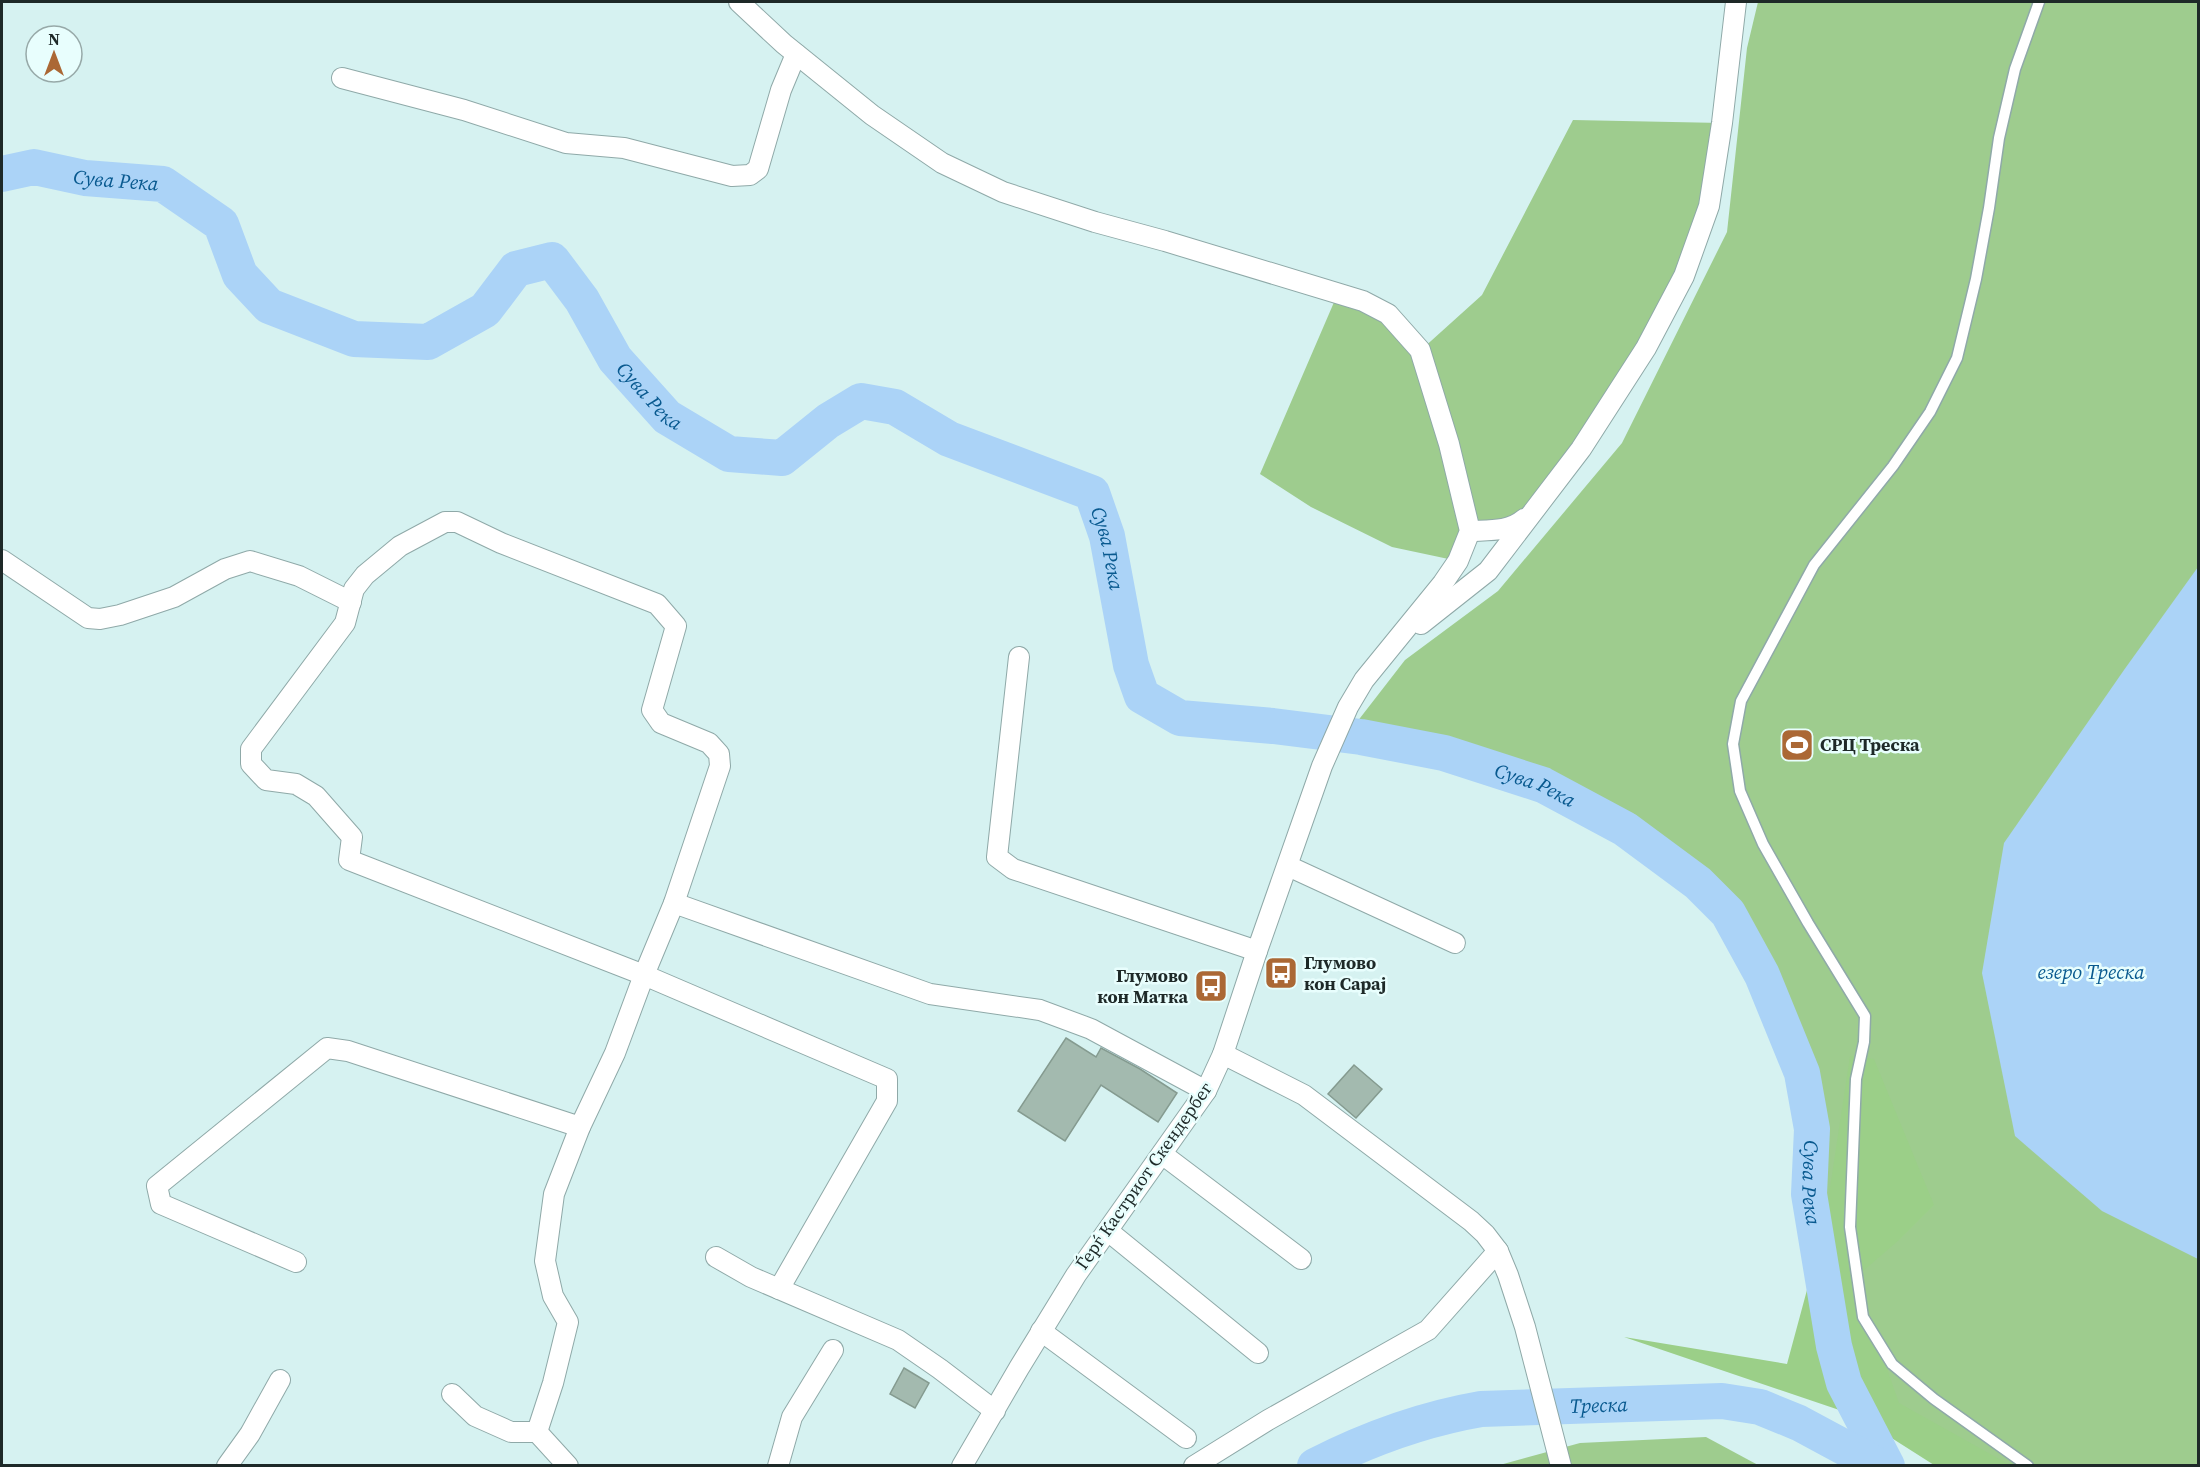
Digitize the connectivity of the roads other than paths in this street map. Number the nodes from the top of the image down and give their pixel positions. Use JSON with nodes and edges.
{"nodes":[{"id":1,"x":740,"y":2,"type":"edge"},
{"id":2,"x":1736,"y":2,"type":"edge"},
{"id":3,"x":2039,"y":2,"type":"edge"},
{"id":4,"x":796,"y":54,"type":"junction"},
{"id":5,"x":342,"y":78,"type":"dead end"},
{"id":6,"x":1533,"y":511,"type":"junction"},
{"id":7,"x":1470,"y":531,"type":"junction"},
{"id":8,"x":2,"y":560,"type":"edge"},
{"id":9,"x":351,"y":602,"type":"junction"},
{"id":10,"x":1395,"y":644,"type":"junction"},
{"id":11,"x":1019,"y":657,"type":"dead end"},
{"id":12,"x":1288,"y":866,"type":"junction"},
{"id":13,"x":674,"y":903,"type":"junction"},
{"id":14,"x":1455,"y":943,"type":"dead end"},
{"id":15,"x":1257,"y":951,"type":"junction"},
{"id":16,"x":644,"y":975,"type":"junction"},
{"id":17,"x":1223,"y":1054,"type":"junction"},
{"id":18,"x":1206,"y":1091,"type":"junction"},
{"id":19,"x":580,"y":1127,"type":"junction"},
{"id":20,"x":1162,"y":1154,"type":"junction"},
{"id":21,"x":1108,"y":1231,"type":"junction"},
{"id":22,"x":1498,"y":1251,"type":"junction"},
{"id":23,"x":716,"y":1257,"type":"dead end"},
{"id":24,"x":1301,"y":1259,"type":"dead end"},
{"id":25,"x":296,"y":1262,"type":"dead end"},
{"id":26,"x":779,"y":1289,"type":"junction"},
{"id":27,"x":1041,"y":1331,"type":"junction"},
{"id":28,"x":833,"y":1350,"type":"dead end"},
{"id":29,"x":1258,"y":1353,"type":"dead end"},
{"id":30,"x":280,"y":1380,"type":"dead end"},
{"id":31,"x":452,"y":1394,"type":"dead end"},
{"id":32,"x":994,"y":1411,"type":"junction"},
{"id":33,"x":537,"y":1432,"type":"junction"},
{"id":34,"x":1186,"y":1438,"type":"dead end"},
{"id":35,"x":227,"y":1466,"type":"edge"},
{"id":36,"x":568,"y":1466,"type":"edge"},
{"id":37,"x":778,"y":1466,"type":"edge"},
{"id":38,"x":962,"y":1466,"type":"edge"},
{"id":39,"x":1194,"y":1466,"type":"edge"},
{"id":40,"x":1561,"y":1466,"type":"edge"},
{"id":41,"x":2028,"y":1466,"type":"edge"}],
"edges":[{"from":1,"to":4,"type":"street"},
{"from":2,"to":6,"type":"street"},
{"from":3,"to":41,"type":"lane"},
{"from":4,"to":5,"type":"street"},
{"from":4,"to":7,"type":"street"},
{"from":6,"to":7,"type":"street"},
{"from":6,"to":10,"type":"street"},
{"from":7,"to":10,"type":"street"},
{"from":8,"to":9,"type":"street"},
{"from":9,"to":13,"type":"street"},
{"from":9,"to":16,"type":"street"},
{"from":10,"to":12,"type":"street","name":"Ѓерѓ Кастриот Скендербег"},
{"from":11,"to":15,"type":"street"},
{"from":12,"to":14,"type":"street"},
{"from":12,"to":15,"type":"street","name":"Ѓерѓ Кастриот Скендербег"},
{"from":13,"to":16,"type":"street"},
{"from":13,"to":18,"type":"street"},
{"from":15,"to":17,"type":"street","name":"Ѓерѓ Кастриот Скендербег"},
{"from":16,"to":19,"type":"street"},
{"from":16,"to":26,"type":"street"},
{"from":17,"to":18,"type":"street","name":"Ѓерѓ Кастриот Скендербег"},
{"from":17,"to":22,"type":"street"},
{"from":18,"to":20,"type":"street","name":"Ѓерѓ Кастриот Скендербег"},
{"from":19,"to":25,"type":"street"},
{"from":19,"to":33,"type":"street"},
{"from":20,"to":21,"type":"street","name":"Ѓерѓ Кастриот Скендербег"},
{"from":20,"to":24,"type":"street"},
{"from":21,"to":27,"type":"street","name":"Ѓерѓ Кастриот Скендербег"},
{"from":21,"to":29,"type":"street"},
{"from":22,"to":39,"type":"street"},
{"from":22,"to":40,"type":"street"},
{"from":23,"to":26,"type":"street"},
{"from":26,"to":32,"type":"street"},
{"from":27,"to":32,"type":"street","name":"Ѓерѓ Кастриот Скендербег"},
{"from":27,"to":34,"type":"street"},
{"from":28,"to":37,"type":"street"},
{"from":30,"to":35,"type":"street"},
{"from":31,"to":33,"type":"street"},
{"from":32,"to":38,"type":"street","name":"Ѓерѓ Кастриот Скендербег"},
{"from":33,"to":36,"type":"street"}]}
